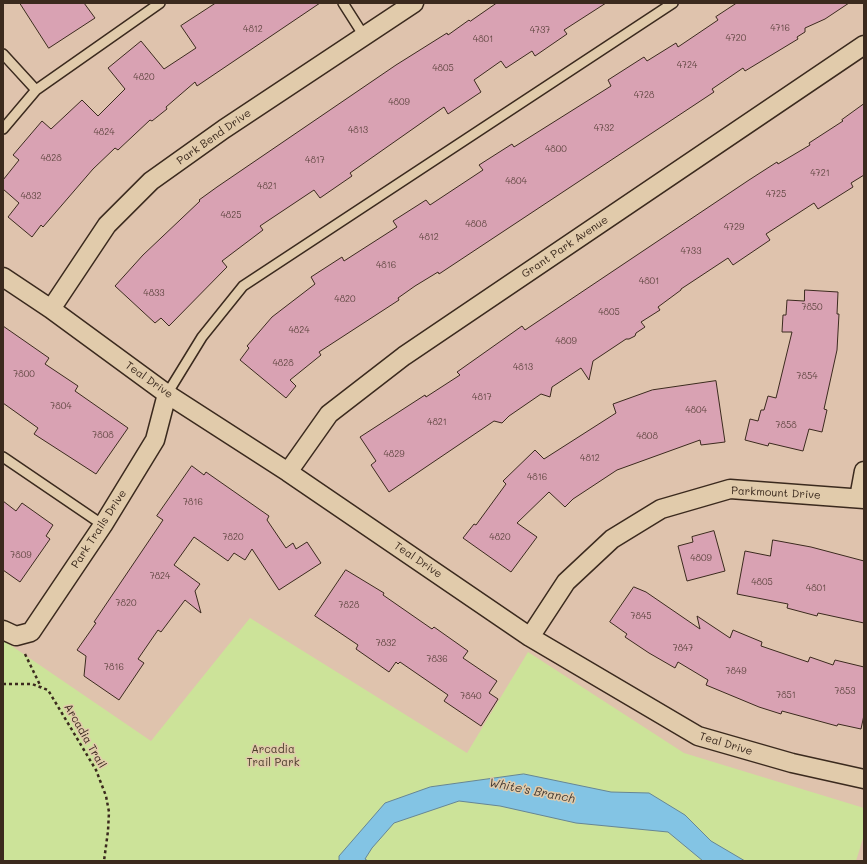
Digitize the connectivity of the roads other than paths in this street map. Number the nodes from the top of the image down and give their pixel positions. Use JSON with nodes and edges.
{"nodes":[{"id":1,"x":160,"y":3,"type":"edge"},
{"id":2,"x":343,"y":3,"type":"edge"},
{"id":3,"x":414,"y":3,"type":"edge"},
{"id":4,"x":673,"y":3,"type":"edge"},
{"id":5,"x":364,"y":36,"type":"junction"},
{"id":6,"x":864,"y":45,"type":"edge"},
{"id":7,"x":3,"y":54,"type":"edge"},
{"id":8,"x":36,"y":90,"type":"junction"},
{"id":9,"x":3,"y":129,"type":"edge"},
{"id":10,"x":3,"y":277,"type":"edge"},
{"id":11,"x":51,"y":309,"type":"junction"},
{"id":12,"x":168,"y":394,"type":"junction"},
{"id":13,"x":3,"y":457,"type":"edge"},
{"id":14,"x":864,"y":471,"type":"edge"},
{"id":15,"x":288,"y":472,"type":"junction"},
{"id":16,"x":862,"y":499,"type":"edge"},
{"id":17,"x":103,"y":525,"type":"junction"},
{"id":18,"x":9,"y":633,"type":"edge"},
{"id":19,"x":530,"y":637,"type":"junction"},
{"id":20,"x":864,"y":779,"type":"edge"}],
"edges":[{"from":1,"to":8,"type":"lane"},
{"from":2,"to":5,"type":"lane"},
{"from":3,"to":5,"type":"street","name":"Park Bend Drive"},
{"from":4,"to":12,"type":"lane"},
{"from":5,"to":11,"type":"street","name":"Park Bend Drive"},
{"from":6,"to":15,"type":"street","name":"Grant Park Avenue"},
{"from":7,"to":8,"type":"lane"},
{"from":8,"to":9,"type":"lane"},
{"from":10,"to":11,"type":"street","name":"Teal Drive"},
{"from":11,"to":12,"type":"street","name":"Teal Drive"},
{"from":12,"to":15,"type":"street","name":"Teal Drive"},
{"from":12,"to":17,"type":"street","name":"Park Trails Drive"},
{"from":13,"to":17,"type":"lane"},
{"from":14,"to":16,"type":"street"},
{"from":15,"to":19,"type":"street","name":"Teal Drive"},
{"from":16,"to":19,"type":"street","name":"Parkmount Drive"},
{"from":17,"to":18,"type":"street","name":"Park Trails Drive"},
{"from":19,"to":20,"type":"street","name":"Teal Drive"}]}
